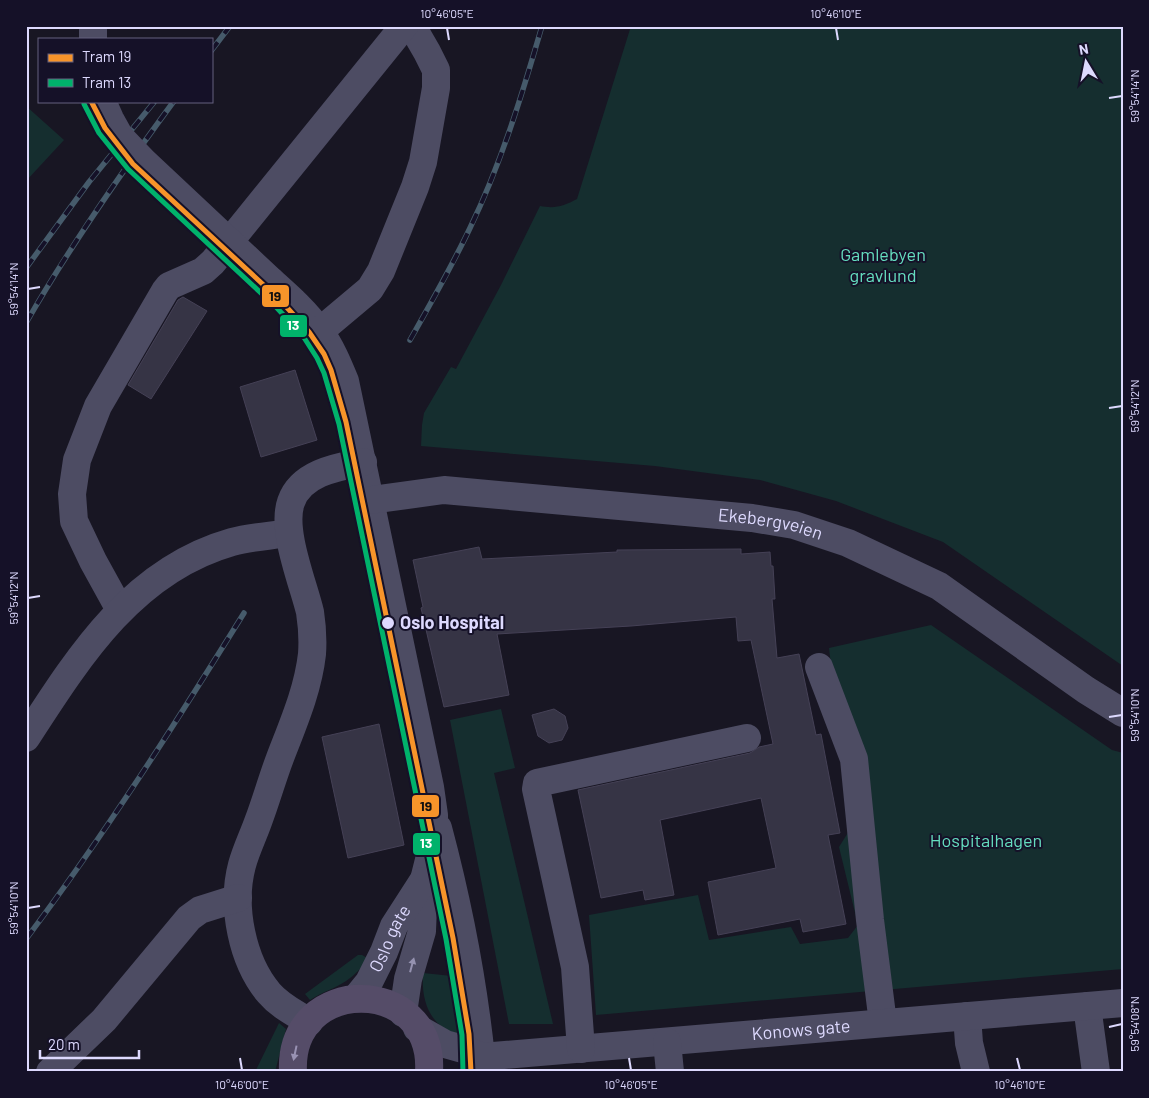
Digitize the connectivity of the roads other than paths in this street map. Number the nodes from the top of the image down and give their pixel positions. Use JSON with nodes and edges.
{"nodes":[{"id":1,"x":404,"y":26,"type":"edge"},
{"id":2,"x":412,"y":26,"type":"edge"},
{"id":3,"x":102,"y":102,"type":"edge"},
{"id":4,"x":320,"y":332,"type":"junction"},
{"id":5,"x":363,"y":462,"type":"junction"},
{"id":6,"x":371,"y":500,"type":"junction"},
{"id":7,"x":289,"y":533,"type":"junction"},
{"id":8,"x":120,"y":610,"type":"junction"},
{"id":9,"x":820,"y":667,"type":"dead end"},
{"id":10,"x":1123,"y":712,"type":"edge"},
{"id":11,"x":26,"y":738,"type":"edge"},
{"id":12,"x":747,"y":738,"type":"dead end"},
{"id":13,"x":434,"y":815,"type":"junction"},
{"id":14,"x":424,"y":880,"type":"junction"},
{"id":15,"x":238,"y":898,"type":"junction"},
{"id":16,"x":356,"y":998,"type":"junction"},
{"id":17,"x":1123,"y":1003,"type":"edge"},
{"id":18,"x":1087,"y":1006,"type":"junction"},
{"id":19,"x":967,"y":1016,"type":"junction"},
{"id":20,"x":410,"y":1020,"type":"junction"},
{"id":21,"x":309,"y":1022,"type":"junction"},
{"id":22,"x":883,"y":1023,"type":"junction"},
{"id":23,"x":668,"y":1042,"type":"junction"},
{"id":24,"x":581,"y":1048,"type":"junction"},
{"id":25,"x":473,"y":1064,"type":"edge"},
{"id":26,"x":50,"y":1072,"type":"edge"},
{"id":27,"x":293,"y":1072,"type":"edge"},
{"id":28,"x":429,"y":1072,"type":"edge"},
{"id":29,"x":670,"y":1072,"type":"edge"},
{"id":30,"x":976,"y":1072,"type":"edge"},
{"id":31,"x":1096,"y":1072,"type":"edge"}],
"edges":[{"from":1,"to":8,"type":"street"},
{"from":2,"to":4,"type":"street"},
{"from":3,"to":4,"type":"street","name":"Oslo gate","bridge":true},
{"from":4,"to":5,"type":"street","name":"Oslo gate"},
{"from":5,"to":6,"type":"street","name":"Oslo gate"},
{"from":5,"to":7,"type":"street"},
{"from":6,"to":10,"type":"street","name":"Ekebergveien"},
{"from":6,"to":13,"type":"street","name":"Oslo gate"},
{"from":7,"to":8,"type":"street"},
{"from":7,"to":15,"type":"street"},
{"from":8,"to":11,"type":"street"},
{"from":9,"to":22,"type":"street"},
{"from":12,"to":24,"type":"street"},
{"from":13,"to":14,"type":"street","name":"Oslo gate"},
{"from":13,"to":25,"type":"street"},
{"from":14,"to":16,"type":"street","name":"Oslo gate"},
{"from":20,"to":14,"type":"street","name":"Oslo gate","one_way":true},
{"from":15,"to":21,"type":"street"},
{"from":15,"to":26,"type":"street"},
{"from":16,"to":20,"type":"main road"},
{"from":16,"to":21,"type":"main road"},
{"from":17,"to":18,"type":"street","name":"Konows gate"},
{"from":18,"to":19,"type":"street","name":"Konows gate"},
{"from":18,"to":31,"type":"street"},
{"from":19,"to":22,"type":"street","name":"Konows gate"},
{"from":19,"to":30,"type":"street"},
{"from":20,"to":25,"type":"street","name":"Konows gate"},
{"from":20,"to":28,"type":"main road"},
{"from":21,"to":27,"type":"main road","one_way":true},
{"from":22,"to":23,"type":"street","name":"Konows gate"},
{"from":23,"to":24,"type":"street","name":"Konows gate"},
{"from":23,"to":29,"type":"street"},
{"from":24,"to":25,"type":"street","name":"Konows gate"}]}
